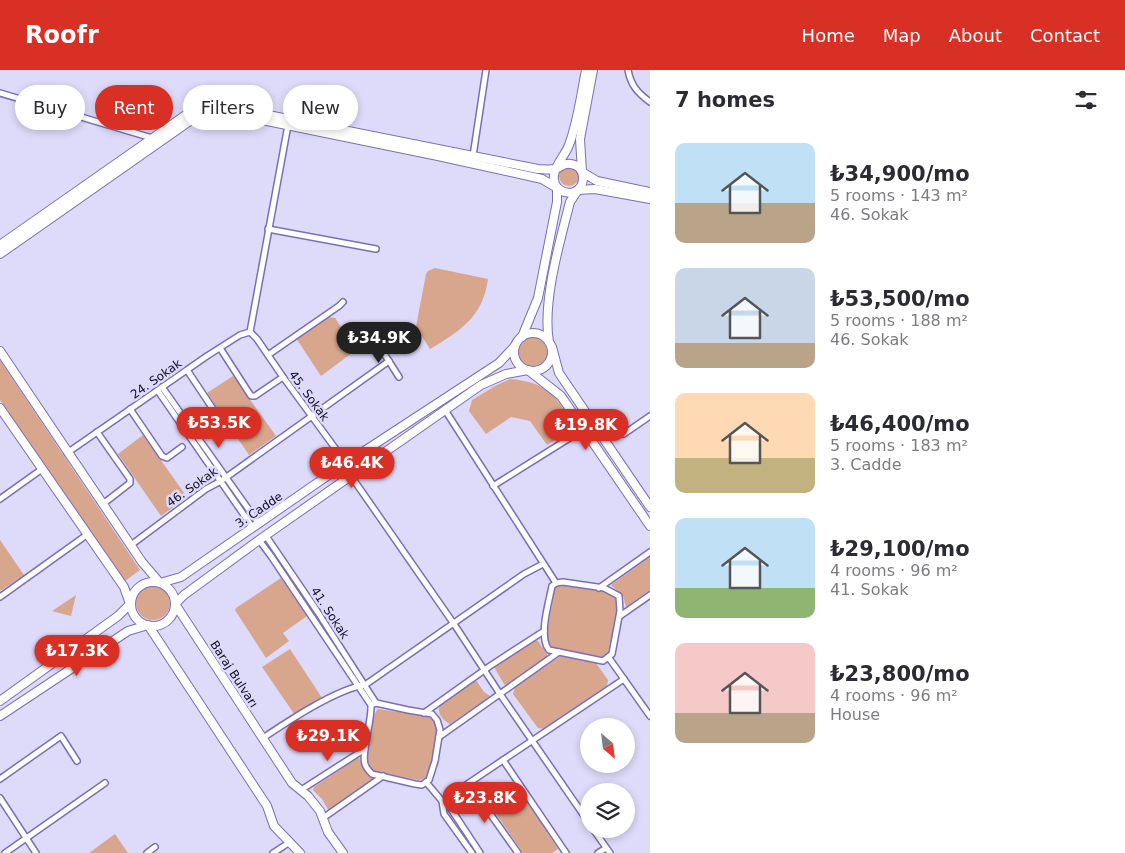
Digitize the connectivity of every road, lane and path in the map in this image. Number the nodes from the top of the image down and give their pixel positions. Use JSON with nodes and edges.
{"nodes":[{"id":1,"x":486,"y":70,"type":"edge"},
{"id":2,"x":586,"y":70,"type":"edge"},
{"id":3,"x":593,"y":70,"type":"edge"},
{"id":4,"x":628,"y":70,"type":"edge"},
{"id":5,"x":0,"y":93,"type":"edge"},
{"id":6,"x":650,"y":102,"type":"edge"},
{"id":7,"x":283,"y":124,"type":"edge"},
{"id":8,"x":287,"y":130,"type":"edge"},
{"id":9,"x":311,"y":130,"type":"edge"},
{"id":10,"x":152,"y":138,"type":"junction"},
{"id":11,"x":473,"y":156,"type":"junction"},
{"id":12,"x":556,"y":169,"type":"junction"},
{"id":13,"x":582,"y":172,"type":"junction"},
{"id":14,"x":557,"y":188,"type":"junction"},
{"id":15,"x":578,"y":190,"type":"junction"},
{"id":16,"x":650,"y":192,"type":"edge"},
{"id":17,"x":650,"y":199,"type":"edge"},
{"id":18,"x":268,"y":229,"type":"junction"},
{"id":19,"x":0,"y":244,"type":"edge"},
{"id":20,"x":376,"y":248,"type":"dead end"},
{"id":21,"x":0,"y":254,"type":"edge"},
{"id":22,"x":343,"y":302,"type":"dead end"},
{"id":23,"x":250,"y":332,"type":"junction"},
{"id":24,"x":522,"y":337,"type":"junction"},
{"id":25,"x":376,"y":341,"type":"dead end"},
{"id":26,"x":550,"y":345,"type":"junction"},
{"id":27,"x":515,"y":346,"type":"junction"},
{"id":28,"x":220,"y":348,"type":"junction"},
{"id":29,"x":0,"y":351,"type":"edge"},
{"id":30,"x":268,"y":355,"type":"junction"},
{"id":31,"x":389,"y":361,"type":"junction"},
{"id":32,"x":187,"y":370,"type":"junction"},
{"id":33,"x":528,"y":370,"type":"junction"},
{"id":34,"x":283,"y":377,"type":"junction"},
{"id":35,"x":399,"y":377,"type":"dead end"},
{"id":36,"x":160,"y":389,"type":"junction"},
{"id":37,"x":0,"y":408,"type":"edge"},
{"id":38,"x":130,"y":409,"type":"junction"},
{"id":39,"x":445,"y":410,"type":"junction"},
{"id":40,"x":650,"y":416,"type":"edge"},
{"id":41,"x":312,"y":417,"type":"junction"},
{"id":42,"x":584,"y":428,"type":"junction"},
{"id":43,"x":97,"y":432,"type":"junction"},
{"id":44,"x":624,"y":434,"type":"dead end"},
{"id":45,"x":202,"y":435,"type":"dead end"},
{"id":46,"x":182,"y":447,"type":"dead end"},
{"id":47,"x":67,"y":452,"type":"junction"},
{"id":48,"x":346,"y":463,"type":"junction"},
{"id":49,"x":42,"y":469,"type":"junction"},
{"id":50,"x":226,"y":476,"type":"junction"},
{"id":51,"x":351,"y":476,"type":"junction"},
{"id":52,"x":221,"y":480,"type":"junction"},
{"id":53,"x":493,"y":486,"type":"junction"},
{"id":54,"x":0,"y":499,"type":"edge"},
{"id":55,"x":102,"y":504,"type":"junction"},
{"id":56,"x":650,"y":507,"type":"edge"},
{"id":57,"x":256,"y":526,"type":"junction"},
{"id":58,"x":650,"y":526,"type":"edge"},
{"id":59,"x":88,"y":534,"type":"junction"},
{"id":60,"x":262,"y":538,"type":"junction"},
{"id":61,"x":131,"y":545,"type":"junction"},
{"id":62,"x":650,"y":552,"type":"edge"},
{"id":63,"x":543,"y":564,"type":"junction"},
{"id":64,"x":160,"y":583,"type":"junction"},
{"id":65,"x":556,"y":583,"type":"junction"},
{"id":66,"x":599,"y":588,"type":"junction"},
{"id":67,"x":650,"y":595,"type":"edge"},
{"id":68,"x":0,"y":597,"type":"edge"},
{"id":69,"x":130,"y":604,"type":"junction"},
{"id":70,"x":175,"y":604,"type":"junction"},
{"id":71,"x":620,"y":616,"type":"junction"},
{"id":72,"x":454,"y":624,"type":"junction"},
{"id":73,"x":148,"y":625,"type":"junction"},
{"id":74,"x":544,"y":631,"type":"junction"},
{"id":75,"x":559,"y":652,"type":"junction"},
{"id":76,"x":609,"y":658,"type":"junction"},
{"id":77,"x":484,"y":670,"type":"junction"},
{"id":78,"x":624,"y":679,"type":"junction"},
{"id":79,"x":365,"y":685,"type":"junction"},
{"id":80,"x":358,"y":686,"type":"junction"},
{"id":81,"x":500,"y":694,"type":"junction"},
{"id":82,"x":0,"y":701,"type":"edge"},
{"id":83,"x":373,"y":704,"type":"junction"},
{"id":84,"x":424,"y":712,"type":"junction"},
{"id":85,"x":0,"y":716,"type":"edge"},
{"id":86,"x":650,"y":716,"type":"edge"},
{"id":87,"x":439,"y":737,"type":"junction"},
{"id":88,"x":263,"y":738,"type":"junction"},
{"id":89,"x":532,"y":740,"type":"junction"},
{"id":90,"x":365,"y":749,"type":"junction"},
{"id":91,"x":503,"y":760,"type":"junction"},
{"id":92,"x":77,"y":761,"type":"dead end"},
{"id":93,"x":384,"y":776,"type":"junction"},
{"id":94,"x":0,"y":779,"type":"edge"},
{"id":95,"x":426,"y":782,"type":"junction"},
{"id":96,"x":105,"y":783,"type":"dead end"},
{"id":97,"x":469,"y":784,"type":"junction"},
{"id":98,"x":302,"y":790,"type":"junction"},
{"id":99,"x":0,"y":798,"type":"edge"},
{"id":100,"x":442,"y":801,"type":"junction"},
{"id":101,"x":580,"y":810,"type":"edge"},
{"id":102,"x":323,"y":818,"type":"junction"},
{"id":103,"x":26,"y":838,"type":"junction"},
{"id":104,"x":599,"y":838,"type":"edge"},
{"id":105,"x":290,"y":842,"type":"junction"},
{"id":106,"x":155,"y":847,"type":"dead end"},
{"id":107,"x":606,"y":848,"type":"junction"},
{"id":108,"x":5,"y":853,"type":"edge"},
{"id":109,"x":36,"y":853,"type":"edge"},
{"id":110,"x":147,"y":853,"type":"edge"},
{"id":111,"x":273,"y":853,"type":"edge"},
{"id":112,"x":300,"y":853,"type":"edge"},
{"id":113,"x":343,"y":853,"type":"edge"},
{"id":114,"x":472,"y":853,"type":"edge"},
{"id":115,"x":480,"y":853,"type":"edge"},
{"id":116,"x":518,"y":853,"type":"edge"},
{"id":117,"x":566,"y":853,"type":"edge"},
{"id":118,"x":598,"y":853,"type":"edge"},
{"id":119,"x":610,"y":853,"type":"edge"}],
"edges":[{"from":1,"to":11,"type":"street"},
{"from":2,"to":12,"type":"main road"},
{"from":3,"to":13,"type":"main road"},
{"from":4,"to":6,"type":"street"},
{"from":5,"to":10,"type":"street"},
{"from":7,"to":21,"type":"main road"},
{"from":8,"to":18,"type":"street"},
{"from":9,"to":14,"type":"main road"},
{"from":10,"to":11,"type":"main road"},
{"from":10,"to":19,"type":"main road"},
{"from":11,"to":12,"type":"main road"},
{"from":12,"to":13,"type":"main road"},
{"from":12,"to":14,"type":"main road"},
{"from":13,"to":15,"type":"main road"},
{"from":13,"to":16,"type":"main road"},
{"from":14,"to":15,"type":"main road"},
{"from":14,"to":24,"type":"main road"},
{"from":15,"to":17,"type":"main road"},
{"from":15,"to":26,"type":"main road"},
{"from":18,"to":20,"type":"street"},
{"from":18,"to":23,"type":"street"},
{"from":22,"to":30,"type":"street"},
{"from":23,"to":28,"type":"street","name":"24. Sokak"},
{"from":23,"to":30,"type":"street","name":"45. Sokak"},
{"from":24,"to":26,"type":"main road"},
{"from":24,"to":27,"type":"main road"},
{"from":25,"to":31,"type":"street"},
{"from":26,"to":33,"type":"main road"},
{"from":26,"to":56,"type":"main road"},
{"from":27,"to":33,"type":"main road"},
{"from":27,"to":48,"type":"main road","name":"3. Cadde"},
{"from":28,"to":32,"type":"street","name":"24. Sokak"},
{"from":28,"to":34,"type":"street"},
{"from":29,"to":47,"type":"main road"},
{"from":30,"to":34,"type":"street","name":"45. Sokak"},
{"from":31,"to":35,"type":"street"},
{"from":31,"to":41,"type":"street","name":"46. Sokak"},
{"from":32,"to":36,"type":"street","name":"24. Sokak"},
{"from":32,"to":45,"type":"street"},
{"from":33,"to":39,"type":"main road","name":"3. Cadde"},
{"from":33,"to":42,"type":"main road"},
{"from":34,"to":41,"type":"street","name":"45. Sokak"},
{"from":36,"to":38,"type":"street","name":"24. Sokak"},
{"from":36,"to":50,"type":"street"},
{"from":36,"to":52,"type":"street"},
{"from":37,"to":49,"type":"main road"},
{"from":38,"to":43,"type":"street","name":"24. Sokak"},
{"from":38,"to":46,"type":"street"},
{"from":39,"to":51,"type":"main road","name":"3. Cadde"},
{"from":39,"to":53,"type":"street"},
{"from":40,"to":44,"type":"street"},
{"from":41,"to":48,"type":"street","name":"45. Sokak"},
{"from":41,"to":50,"type":"street","name":"46. Sokak"},
{"from":42,"to":53,"type":"street"},
{"from":42,"to":58,"type":"main road"},
{"from":43,"to":47,"type":"street","name":"24. Sokak"},
{"from":43,"to":55,"type":"street"},
{"from":47,"to":55,"type":"main road"},
{"from":48,"to":57,"type":"main road","name":"3. Cadde"},
{"from":49,"to":54,"type":"street"},
{"from":49,"to":59,"type":"main road"},
{"from":50,"to":52,"type":"street","name":"46. Sokak"},
{"from":50,"to":57,"type":"street"},
{"from":51,"to":60,"type":"main road","name":"3. Cadde"},
{"from":51,"to":72,"type":"street"},
{"from":52,"to":57,"type":"street"},
{"from":52,"to":61,"type":"street","name":"46. Sokak"},
{"from":53,"to":63,"type":"street"},
{"from":55,"to":61,"type":"main road"},
{"from":57,"to":64,"type":"main road","name":"3. Cadde"},
{"from":59,"to":68,"type":"street"},
{"from":59,"to":69,"type":"main road"},
{"from":60,"to":70,"type":"main road","name":"3. Cadde"},
{"from":60,"to":79,"type":"street","name":"41. Sokak"},
{"from":60,"to":80,"type":"street","name":"41. Sokak"},
{"from":61,"to":64,"type":"main road"},
{"from":62,"to":66,"type":"street"},
{"from":63,"to":65,"type":"street"},
{"from":63,"to":72,"type":"street"},
{"from":64,"to":69,"type":"main road"},
{"from":64,"to":70,"type":"main road"},
{"from":65,"to":66,"type":"street"},
{"from":65,"to":74,"type":"street"},
{"from":66,"to":71,"type":"street"},
{"from":67,"to":71,"type":"street"},
{"from":69,"to":73,"type":"main road"},
{"from":69,"to":82,"type":"main road"},
{"from":70,"to":73,"type":"main road"},
{"from":70,"to":88,"type":"main road","name":"Baraj Bulvarı"},
{"from":71,"to":76,"type":"street"},
{"from":72,"to":77,"type":"street"},
{"from":72,"to":79,"type":"street"},
{"from":73,"to":85,"type":"main road"},
{"from":73,"to":105,"type":"main road"},
{"from":74,"to":75,"type":"street"},
{"from":74,"to":77,"type":"street"},
{"from":75,"to":76,"type":"street"},
{"from":75,"to":81,"type":"street"},
{"from":76,"to":78,"type":"street"},
{"from":77,"to":81,"type":"street"},
{"from":77,"to":84,"type":"street"},
{"from":78,"to":86,"type":"street"},
{"from":78,"to":89,"type":"street"},
{"from":79,"to":80,"type":"street"},
{"from":79,"to":83,"type":"street","name":"41. Sokak"},
{"from":80,"to":83,"type":"street","name":"41. Sokak"},
{"from":80,"to":88,"type":"street"},
{"from":81,"to":87,"type":"street"},
{"from":81,"to":89,"type":"street"},
{"from":83,"to":84,"type":"street"},
{"from":83,"to":90,"type":"street"},
{"from":84,"to":87,"type":"street"},
{"from":87,"to":95,"type":"street"},
{"from":88,"to":98,"type":"main road","name":"Baraj Bulvarı"},
{"from":89,"to":91,"type":"street"},
{"from":89,"to":101,"type":"street"},
{"from":90,"to":93,"type":"street"},
{"from":90,"to":98,"type":"street"},
{"from":91,"to":97,"type":"street"},
{"from":91,"to":117,"type":"street"},
{"from":92,"to":94,"type":"street"},
{"from":93,"to":95,"type":"street"},
{"from":93,"to":102,"type":"street"},
{"from":95,"to":100,"type":"street"},
{"from":96,"to":103,"type":"street"},
{"from":97,"to":100,"type":"street"},
{"from":97,"to":116,"type":"street"},
{"from":98,"to":102,"type":"main road","name":"Baraj Bulvarı"},
{"from":99,"to":103,"type":"street"},
{"from":100,"to":114,"type":"street"},
{"from":100,"to":115,"type":"street"},
{"from":102,"to":113,"type":"main road","name":"Baraj Bulvarı"},
{"from":103,"to":108,"type":"street"},
{"from":103,"to":109,"type":"street"},
{"from":104,"to":107,"type":"street"},
{"from":105,"to":111,"type":"street"},
{"from":105,"to":112,"type":"main road"},
{"from":106,"to":110,"type":"street"},
{"from":107,"to":118,"type":"street"},
{"from":107,"to":119,"type":"street"}]}
